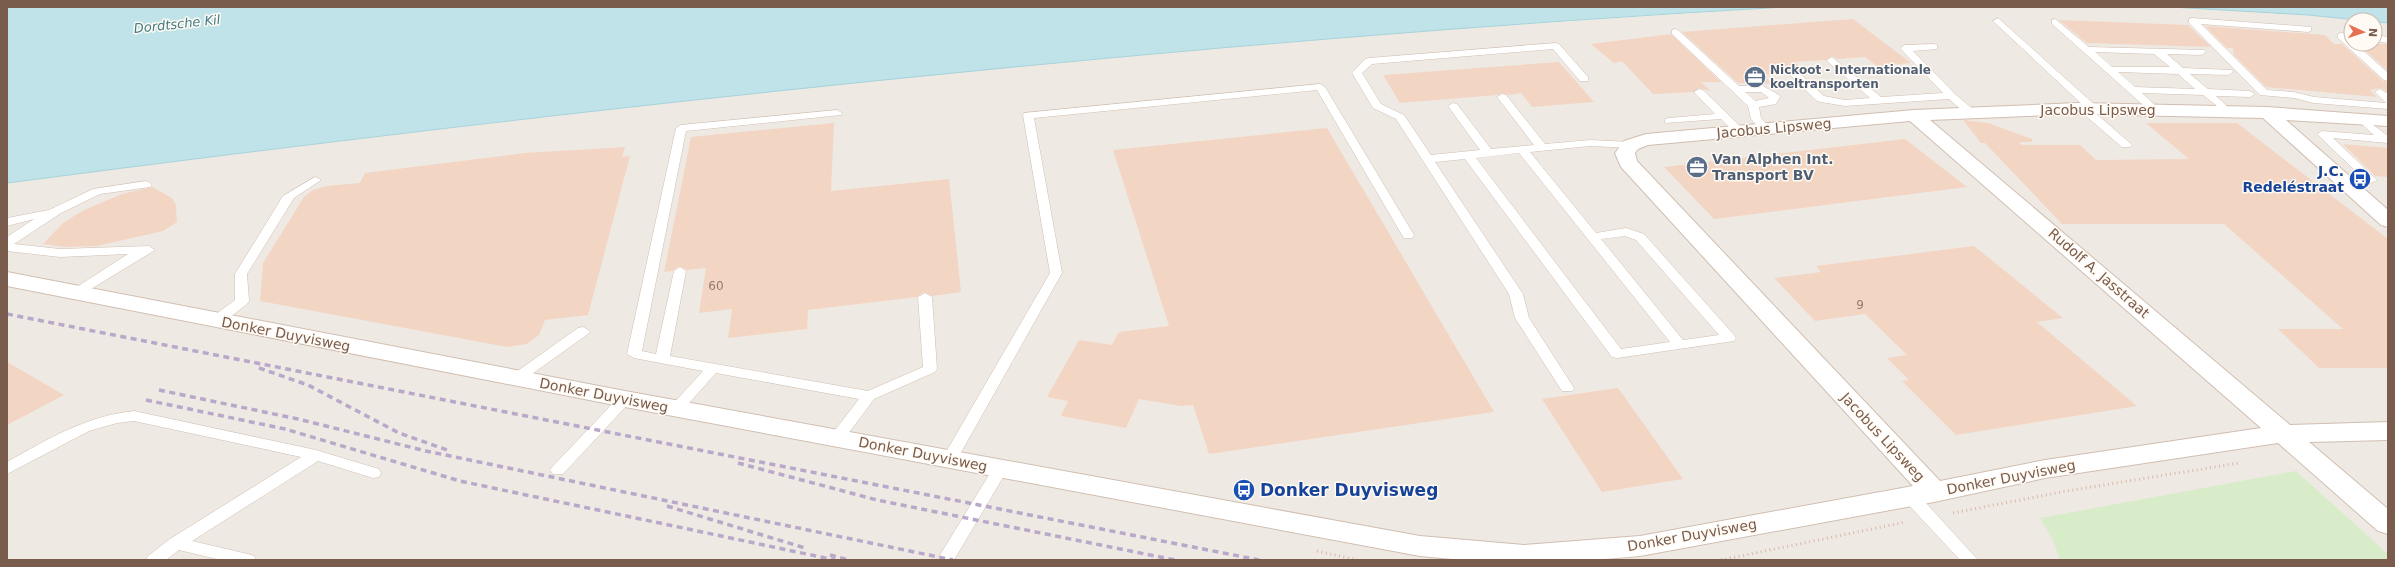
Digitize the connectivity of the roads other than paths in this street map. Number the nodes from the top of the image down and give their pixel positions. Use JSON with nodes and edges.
{"nodes":[{"id":1,"x":1998,"y":21,"type":"dead end"},
{"id":2,"x":2055,"y":22,"type":"dead end"},
{"id":3,"x":2308,"y":29,"type":"dead end"},
{"id":4,"x":1675,"y":32,"type":"dead end"},
{"id":5,"x":1934,"y":47,"type":"dead end"},
{"id":6,"x":2091,"y":49,"type":"dead end"},
{"id":7,"x":2156,"y":50,"type":"junction"},
{"id":8,"x":2201,"y":52,"type":"dead end"},
{"id":9,"x":2359,"y":52,"type":"edge"},
{"id":10,"x":1832,"y":60,"type":"dead end"},
{"id":11,"x":2114,"y":70,"type":"dead end"},
{"id":12,"x":2180,"y":70,"type":"junction"},
{"id":13,"x":2228,"y":72,"type":"dead end"},
{"id":14,"x":1794,"y":74,"type":"dead end"},
{"id":15,"x":2388,"y":78,"type":"edge"},
{"id":16,"x":1584,"y":79,"type":"dead end"},
{"id":17,"x":1736,"y":89,"type":"junction"},
{"id":18,"x":2137,"y":90,"type":"dead end"},
{"id":19,"x":2203,"y":91,"type":"junction"},
{"id":20,"x":1699,"y":92,"type":"dead end"},
{"id":21,"x":2380,"y":92,"type":"dead end"},
{"id":22,"x":2250,"y":94,"type":"dead end"},
{"id":23,"x":1951,"y":96,"type":"junction"},
{"id":24,"x":1502,"y":97,"type":"dead end"},
{"id":25,"x":2314,"y":100,"type":"junction"},
{"id":26,"x":2388,"y":100,"type":"edge"},
{"id":27,"x":1879,"y":101,"type":"junction"},
{"id":28,"x":1753,"y":105,"type":"junction"},
{"id":29,"x":1454,"y":106,"type":"dead end"},
{"id":30,"x":2388,"y":106,"type":"edge"},
{"id":31,"x":2088,"y":108,"type":"junction"},
{"id":32,"x":2155,"y":110,"type":"junction"},
{"id":33,"x":2227,"y":111,"type":"junction"},
{"id":34,"x":1970,"y":112,"type":"junction"},
{"id":35,"x":2267,"y":112,"type":"junction"},
{"id":36,"x":837,"y":113,"type":"dead end"},
{"id":37,"x":1914,"y":115,"type":"junction"},
{"id":38,"x":1724,"y":116,"type":"junction"},
{"id":39,"x":2332,"y":117,"type":"junction"},
{"id":40,"x":2361,"y":119,"type":"junction"},
{"id":41,"x":1669,"y":121,"type":"dead end"},
{"id":42,"x":2388,"y":121,"type":"edge"},
{"id":43,"x":1766,"y":129,"type":"junction"},
{"id":44,"x":1739,"y":131,"type":"junction"},
{"id":45,"x":2387,"y":140,"type":"edge"},
{"id":46,"x":1631,"y":145,"type":"junction"},
{"id":47,"x":2126,"y":145,"type":"dead end"},
{"id":48,"x":1542,"y":148,"type":"junction"},
{"id":49,"x":1522,"y":150,"type":"junction"},
{"id":50,"x":1488,"y":154,"type":"junction"},
{"id":51,"x":1468,"y":155,"type":"junction"},
{"id":52,"x":1428,"y":159,"type":"junction"},
{"id":53,"x":315,"y":180,"type":"dead end"},
{"id":54,"x":2371,"y":180,"type":"dead end"},
{"id":55,"x":146,"y":185,"type":"dead end"},
{"id":56,"x":57,"y":210,"type":"junction"},
{"id":57,"x":2384,"y":213,"type":"edge"},
{"id":58,"x":7,"y":222,"type":"edge"},
{"id":59,"x":1408,"y":235,"type":"dead end"},
{"id":60,"x":1592,"y":237,"type":"junction"},
{"id":61,"x":7,"y":243,"type":"edge"},
{"id":62,"x":7,"y":247,"type":"edge"},
{"id":63,"x":680,"y":270,"type":"dead end"},
{"id":64,"x":7,"y":279,"type":"edge"},
{"id":65,"x":76,"y":292,"type":"junction"},
{"id":66,"x":925,"y":297,"type":"dead end"},
{"id":67,"x":216,"y":320,"type":"junction"},
{"id":68,"x":583,"y":331,"type":"dead end"},
{"id":69,"x":1680,"y":345,"type":"junction"},
{"id":70,"x":662,"y":359,"type":"junction"},
{"id":71,"x":713,"y":368,"type":"junction"},
{"id":72,"x":516,"y":378,"type":"junction"},
{"id":73,"x":1567,"y":388,"type":"dead end"},
{"id":74,"x":869,"y":396,"type":"junction"},
{"id":75,"x":625,"y":399,"type":"junction"},
{"id":76,"x":676,"y":409,"type":"junction"},
{"id":77,"x":2388,"y":431,"type":"edge"},
{"id":78,"x":2282,"y":434,"type":"junction"},
{"id":79,"x":838,"y":438,"type":"junction"},
{"id":80,"x":316,"y":455,"type":"junction"},
{"id":81,"x":950,"y":459,"type":"junction"},
{"id":82,"x":7,"y":469,"type":"edge"},
{"id":83,"x":1000,"y":469,"type":"junction"},
{"id":84,"x":558,"y":470,"type":"dead end"},
{"id":85,"x":373,"y":473,"type":"dead end"},
{"id":86,"x":1922,"y":494,"type":"junction"},
{"id":87,"x":2388,"y":524,"type":"edge"},
{"id":88,"x":176,"y":543,"type":"junction"},
{"id":89,"x":154,"y":560,"type":"edge"},
{"id":90,"x":248,"y":560,"type":"edge"},
{"id":91,"x":945,"y":560,"type":"edge"},
{"id":92,"x":1970,"y":560,"type":"edge"}],
"edges":[{"from":1,"to":31,"type":"lane"},
{"from":2,"to":32,"type":"lane"},
{"from":3,"to":25,"type":"lane"},
{"from":4,"to":17,"type":"lane"},
{"from":5,"to":23,"type":"lane"},
{"from":6,"to":7,"type":"lane"},
{"from":7,"to":8,"type":"lane"},
{"from":7,"to":12,"type":"lane"},
{"from":9,"to":15,"type":"lane"},
{"from":10,"to":27,"type":"lane"},
{"from":11,"to":12,"type":"lane"},
{"from":12,"to":13,"type":"lane"},
{"from":12,"to":19,"type":"lane"},
{"from":14,"to":27,"type":"lane"},
{"from":16,"to":52,"type":"lane"},
{"from":17,"to":28,"type":"lane"},
{"from":17,"to":28,"type":"lane"},
{"from":18,"to":19,"type":"lane"},
{"from":19,"to":22,"type":"lane"},
{"from":19,"to":33,"type":"lane"},
{"from":20,"to":38,"type":"lane"},
{"from":21,"to":26,"type":"lane"},
{"from":23,"to":27,"type":"lane"},
{"from":23,"to":34,"type":"lane"},
{"from":24,"to":48,"type":"lane"},
{"from":25,"to":30,"type":"lane"},
{"from":25,"to":39,"type":"lane"},
{"from":28,"to":43,"type":"lane"},
{"from":29,"to":50,"type":"lane"},
{"from":31,"to":32,"type":"street","name":"Jacobus Lipsweg"},
{"from":31,"to":34,"type":"street","name":"Jacobus Lipsweg"},
{"from":31,"to":47,"type":"lane"},
{"from":32,"to":33,"type":"street","name":"Jacobus Lipsweg"},
{"from":33,"to":35,"type":"street","name":"Jacobus Lipsweg"},
{"from":34,"to":37,"type":"street","name":"Jacobus Lipsweg"},
{"from":35,"to":39,"type":"street","name":"Jacobus Lipsweg"},
{"from":35,"to":57,"type":"street"},
{"from":36,"to":70,"type":"lane"},
{"from":37,"to":43,"type":"street","name":"Jacobus Lipsweg"},
{"from":37,"to":78,"type":"street","name":"Rudolf A. Jasstraat"},
{"from":38,"to":41,"type":"lane"},
{"from":38,"to":44,"type":"lane"},
{"from":39,"to":40,"type":"street","name":"Jacobus Lipsweg"},
{"from":40,"to":42,"type":"street","name":"Jacobus Lipsweg"},
{"from":40,"to":45,"type":"lane"},
{"from":43,"to":44,"type":"street","name":"Jacobus Lipsweg"},
{"from":44,"to":46,"type":"street","name":"Jacobus Lipsweg"},
{"from":45,"to":54,"type":"lane"},
{"from":46,"to":48,"type":"lane"},
{"from":46,"to":86,"type":"street","name":"Jacobus Lipsweg"},
{"from":48,"to":49,"type":"lane"},
{"from":49,"to":50,"type":"lane"},
{"from":49,"to":60,"type":"lane"},
{"from":50,"to":51,"type":"lane"},
{"from":51,"to":52,"type":"lane"},
{"from":51,"to":69,"type":"lane"},
{"from":52,"to":73,"type":"lane"},
{"from":53,"to":67,"type":"lane"},
{"from":55,"to":56,"type":"lane"},
{"from":56,"to":58,"type":"lane"},
{"from":56,"to":61,"type":"lane"},
{"from":59,"to":81,"type":"lane"},
{"from":60,"to":69,"type":"lane"},
{"from":60,"to":69,"type":"lane"},
{"from":62,"to":65,"type":"lane"},
{"from":63,"to":70,"type":"lane"},
{"from":64,"to":65,"type":"street","name":"Donker Duyvisweg"},
{"from":65,"to":67,"type":"street","name":"Donker Duyvisweg"},
{"from":66,"to":74,"type":"lane"},
{"from":67,"to":72,"type":"street","name":"Donker Duyvisweg"},
{"from":68,"to":72,"type":"lane"},
{"from":70,"to":71,"type":"lane"},
{"from":71,"to":74,"type":"lane"},
{"from":71,"to":76,"type":"lane"},
{"from":72,"to":75,"type":"street","name":"Donker Duyvisweg"},
{"from":74,"to":79,"type":"lane"},
{"from":75,"to":76,"type":"street","name":"Donker Duyvisweg"},
{"from":75,"to":84,"type":"lane"},
{"from":76,"to":79,"type":"street","name":"Donker Duyvisweg"},
{"from":77,"to":78,"type":"street","name":"Donker Duyvisweg"},
{"from":78,"to":86,"type":"street","name":"Donker Duyvisweg"},
{"from":78,"to":87,"type":"street","name":"Rudolf A. Jasstraat"},
{"from":79,"to":81,"type":"street","name":"Donker Duyvisweg"},
{"from":80,"to":82,"type":"lane"},
{"from":80,"to":85,"type":"lane"},
{"from":80,"to":88,"type":"lane"},
{"from":81,"to":83,"type":"street","name":"Donker Duyvisweg"},
{"from":83,"to":86,"type":"street","name":"Donker Duyvisweg"},
{"from":83,"to":91,"type":"lane"},
{"from":86,"to":92,"type":"lane"},
{"from":88,"to":89,"type":"lane"},
{"from":88,"to":90,"type":"lane"}]}
